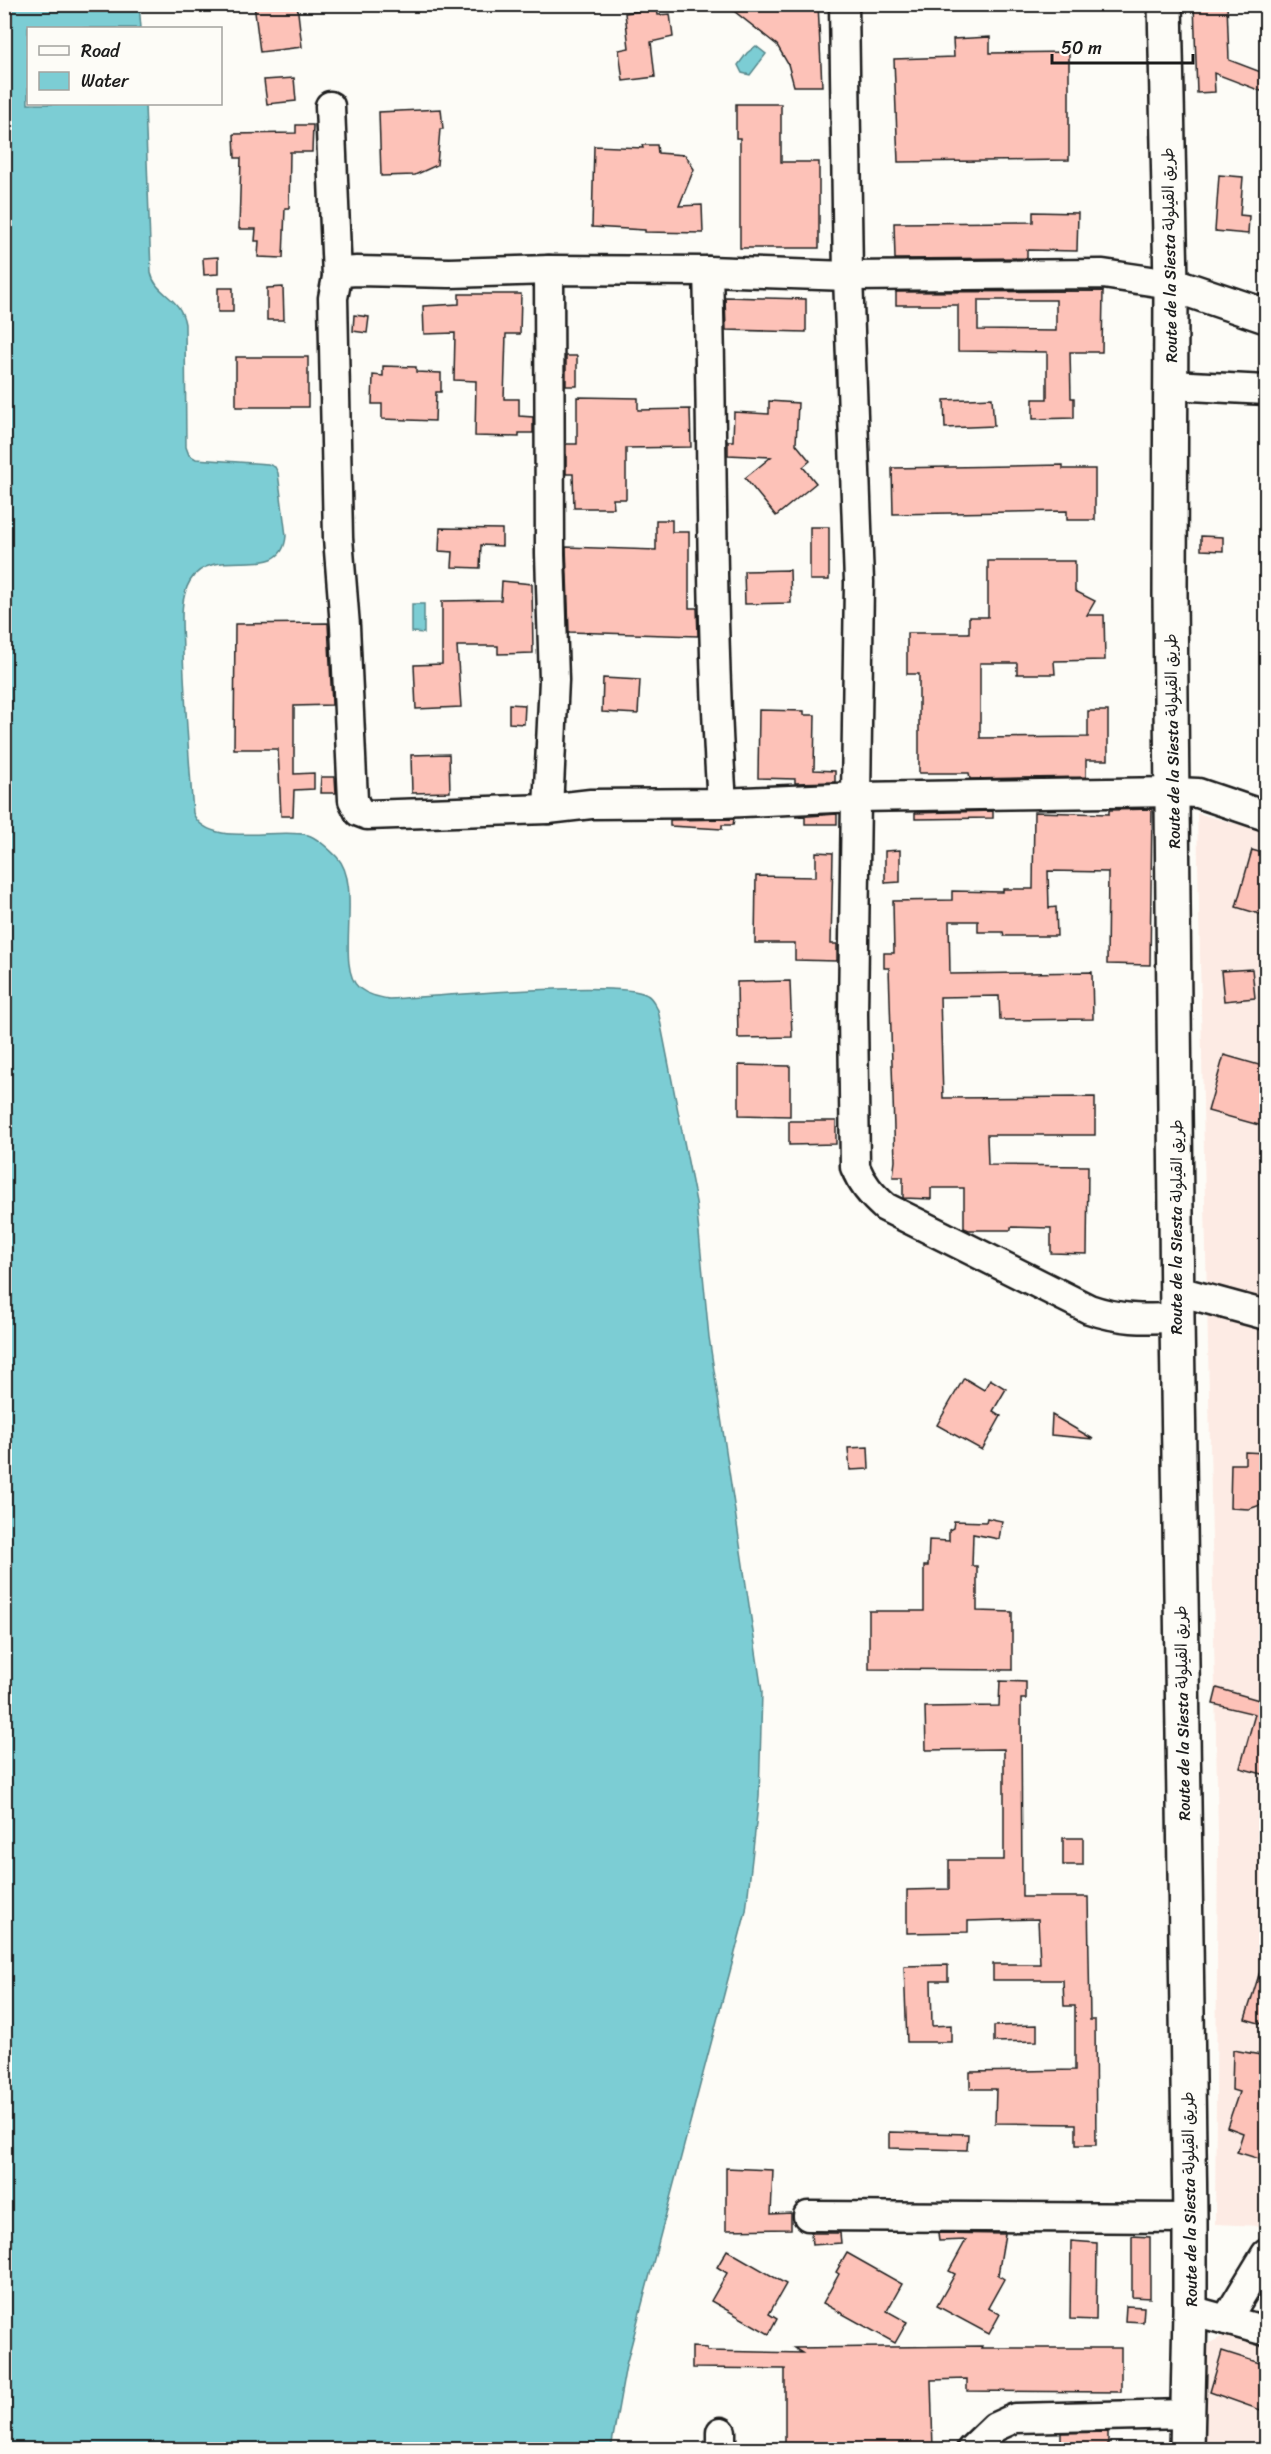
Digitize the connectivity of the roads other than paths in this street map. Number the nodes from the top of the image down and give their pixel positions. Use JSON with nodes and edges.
{"nodes":[{"id":1,"x":844,"y":4,"type":"edge"},
{"id":2,"x":1165,"y":4,"type":"edge"},
{"id":3,"x":330,"y":106,"type":"dead end"},
{"id":4,"x":549,"y":270,"type":"junction"},
{"id":5,"x":708,"y":271,"type":"junction"},
{"id":6,"x":848,"y":276,"type":"junction"},
{"id":7,"x":337,"y":277,"type":"junction"},
{"id":8,"x":1171,"y":284,"type":"junction"},
{"id":9,"x":1266,"y":316,"type":"edge"},
{"id":10,"x":1172,"y":385,"type":"junction"},
{"id":11,"x":1266,"y":390,"type":"edge"},
{"id":12,"x":1174,"y":792,"type":"junction"},
{"id":13,"x":858,"y":797,"type":"junction"},
{"id":14,"x":722,"y":803,"type":"junction"},
{"id":15,"x":548,"y":809,"type":"junction"},
{"id":16,"x":1266,"y":816,"type":"edge"},
{"id":17,"x":1177,"y":1304,"type":"junction"},
{"id":18,"x":1266,"y":1315,"type":"edge"},
{"id":19,"x":808,"y":2216,"type":"dead end"},
{"id":20,"x":1190,"y":2218,"type":"junction"},
{"id":21,"x":1266,"y":2254,"type":"edge"},
{"id":22,"x":1190,"y":2310,"type":"junction"},
{"id":23,"x":1226,"y":2320,"type":"junction"},
{"id":24,"x":1266,"y":2331,"type":"edge"},
{"id":25,"x":1186,"y":2414,"type":"junction"},
{"id":26,"x":971,"y":2450,"type":"edge"},
{"id":27,"x":1187,"y":2450,"type":"edge"}],
"edges":[{"from":1,"to":6,"type":"street"},
{"from":2,"to":8,"type":"main road","name":"Route de la Siesta طريق القيلولة"},
{"from":3,"to":7,"type":"street"},
{"from":4,"to":5,"type":"street"},
{"from":4,"to":7,"type":"street"},
{"from":4,"to":15,"type":"street"},
{"from":5,"to":6,"type":"street"},
{"from":5,"to":14,"type":"street"},
{"from":6,"to":8,"type":"street"},
{"from":6,"to":13,"type":"street"},
{"from":7,"to":15,"type":"street"},
{"from":8,"to":9,"type":"main road"},
{"from":8,"to":10,"type":"main road","name":"Route de la Siesta طريق القيلولة"},
{"from":10,"to":11,"type":"street"},
{"from":10,"to":12,"type":"main road","name":"Route de la Siesta طريق القيلولة"},
{"from":12,"to":13,"type":"street"},
{"from":12,"to":16,"type":"street"},
{"from":12,"to":17,"type":"main road","name":"Route de la Siesta طريق القيلولة"},
{"from":13,"to":14,"type":"street"},
{"from":13,"to":17,"type":"street"},
{"from":14,"to":15,"type":"street"},
{"from":17,"to":18,"type":"street"},
{"from":17,"to":20,"type":"main road","name":"Route de la Siesta طريق القيلولة"},
{"from":19,"to":20,"type":"street"},
{"from":20,"to":22,"type":"main road","name":"Route de la Siesta طريق القيلولة"},
{"from":21,"to":23,"type":"street"},
{"from":22,"to":23,"type":"street"},
{"from":22,"to":25,"type":"main road","name":"Route de la Siesta طريق القيلولة"},
{"from":23,"to":24,"type":"street"},
{"from":25,"to":26,"type":"street"},
{"from":25,"to":27,"type":"main road","name":"Route de la Siesta طريق القيلولة"}]}
